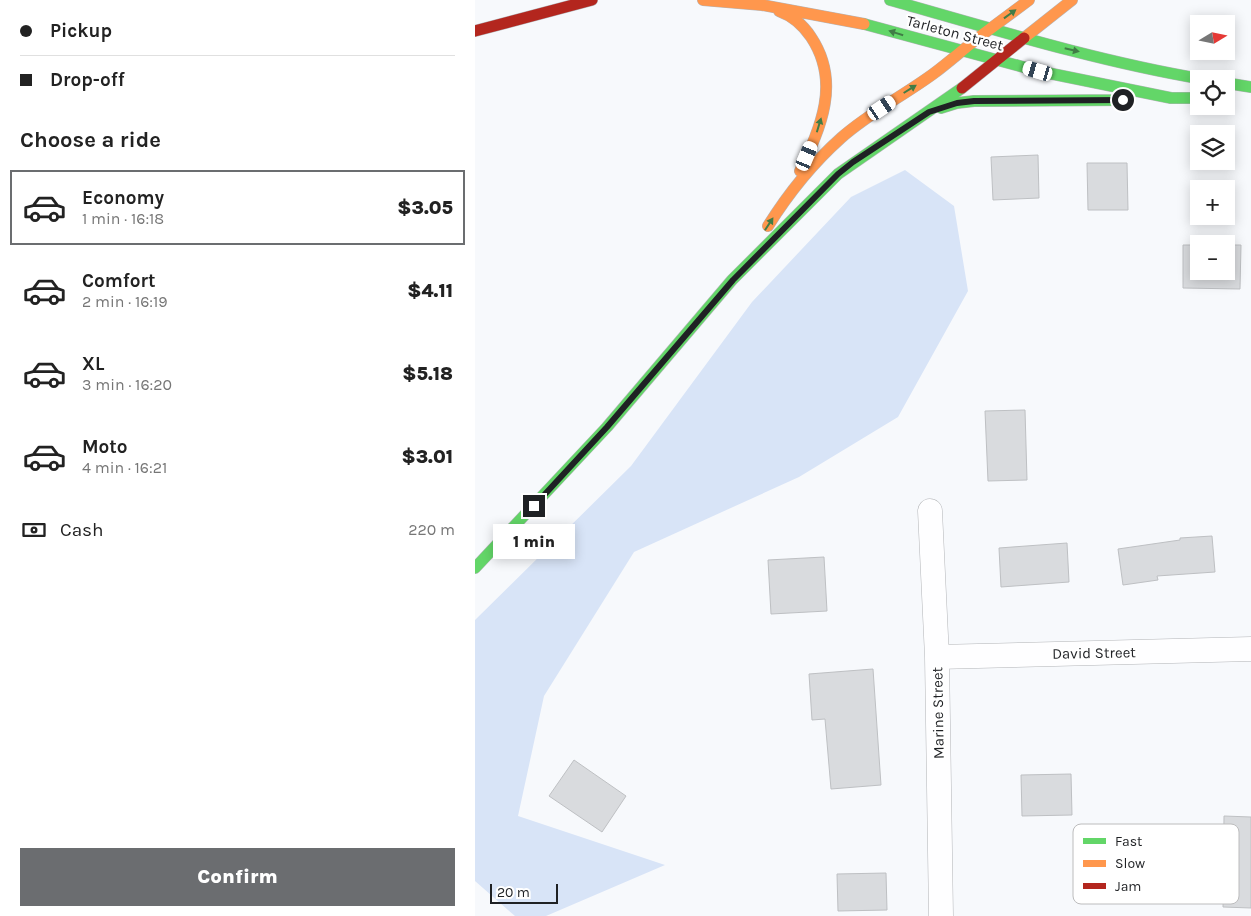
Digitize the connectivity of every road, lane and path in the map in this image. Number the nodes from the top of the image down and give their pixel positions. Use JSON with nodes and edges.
{"nodes":[{"id":1,"x":593,"y":0,"type":"edge"},
{"id":2,"x":703,"y":0,"type":"edge"},
{"id":3,"x":890,"y":0,"type":"edge"},
{"id":4,"x":1029,"y":0,"type":"edge"},
{"id":5,"x":1072,"y":0,"type":"edge"},
{"id":6,"x":762,"y":5,"type":"junction"},
{"id":7,"x":990,"y":29,"type":"junction"},
{"id":8,"x":475,"y":31,"type":"edge"},
{"id":9,"x":1024,"y":38,"type":"junction"},
{"id":10,"x":960,"y":51,"type":"junction"},
{"id":11,"x":999,"y":60,"type":"junction"},
{"id":12,"x":1190,"y":77,"type":"edge"},
{"id":13,"x":1235,"y":84,"type":"edge"},
{"id":14,"x":1251,"y":87,"type":"edge"},
{"id":15,"x":1251,"y":94,"type":"edge"},
{"id":16,"x":1235,"y":96,"type":"dead end"},
{"id":17,"x":1171,"y":98,"type":"junction"},
{"id":18,"x":1190,"y":98,"type":"edge"},
{"id":19,"x":929,"y":112,"type":"junction"},
{"id":20,"x":784,"y":201,"type":"junction"},
{"id":21,"x":733,"y":280,"type":"junction"},
{"id":22,"x":607,"y":427,"type":"junction"},
{"id":23,"x":522,"y":502,"type":"dead end"},
{"id":24,"x":931,"y":511,"type":"dead end"},
{"id":25,"x":475,"y":568,"type":"edge"},
{"id":26,"x":1251,"y":650,"type":"edge"},
{"id":27,"x":937,"y":657,"type":"junction"},
{"id":28,"x":941,"y":916,"type":"edge"}],
"edges":[{"from":1,"to":8,"type":"main road"},
{"from":2,"to":6,"type":"main road","name":"Tarleton Street"},
{"from":3,"to":7,"type":"main road","name":"Tarleton Street"},
{"from":7,"to":4,"type":"main road","one_way":true},
{"from":5,"to":9,"type":"main road"},
{"from":10,"to":6,"type":"main road","name":"Tarleton Street","one_way":true},
{"from":20,"to":6,"type":"main road","one_way":true},
{"from":7,"to":9,"type":"main road","name":"Tarleton Street"},
{"from":7,"to":10,"type":"main road"},
{"from":9,"to":11,"type":"main road"},
{"from":9,"to":12,"type":"main road","name":"Tarleton Street","one_way":true},
{"from":10,"to":11,"type":"main road","name":"Tarleton Street"},
{"from":20,"to":10,"type":"main road","one_way":true},
{"from":11,"to":17,"type":"main road","name":"Tarleton Street"},
{"from":11,"to":19,"type":"main road"},
{"from":13,"to":14,"type":"main road"},
{"from":15,"to":16,"type":"main road"},
{"from":17,"to":18,"type":"main road","name":"Tarleton Street"},
{"from":17,"to":19,"type":"main road"},
{"from":19,"to":21,"type":"main road"},
{"from":21,"to":20,"type":"main road","one_way":true},
{"from":21,"to":22,"type":"main road"},
{"from":22,"to":23,"type":"main road"},
{"from":22,"to":25,"type":"main road"},
{"from":24,"to":27,"type":"street","name":"Marine Street"},
{"from":26,"to":27,"type":"street","name":"David Street"},
{"from":27,"to":28,"type":"street","name":"Marine Street"}]}
